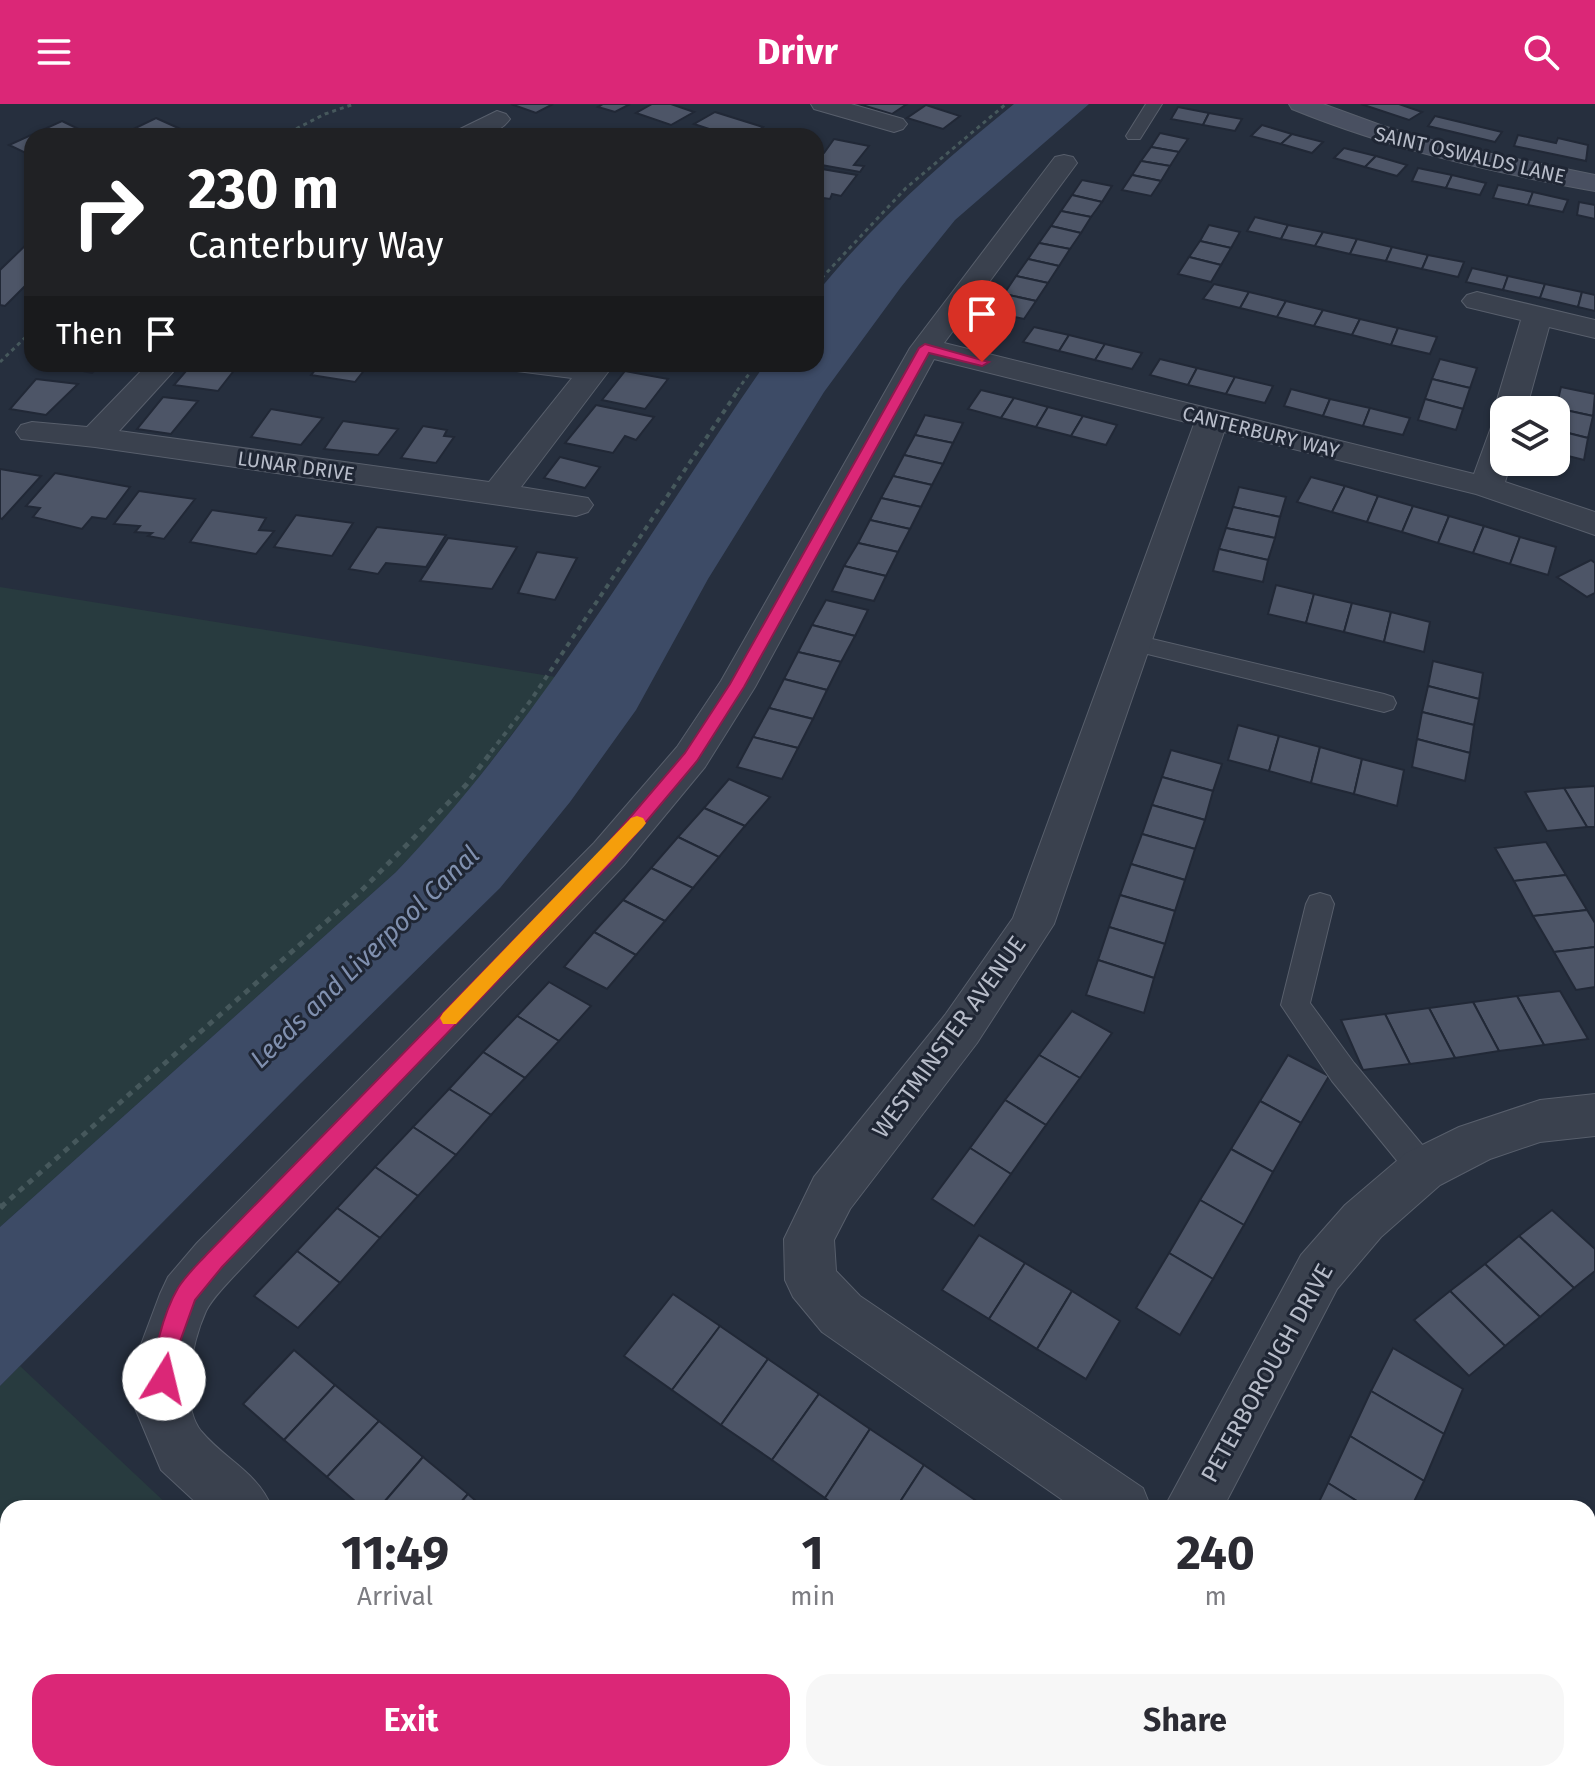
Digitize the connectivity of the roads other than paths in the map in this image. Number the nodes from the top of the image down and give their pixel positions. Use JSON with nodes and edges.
{"nodes":[{"id":1,"x":1154,"y":104,"type":"edge"},
{"id":2,"x":1301,"y":104,"type":"edge"},
{"id":3,"x":826,"y":114,"type":"edge"},
{"id":4,"x":497,"y":119,"type":"dead end"},
{"id":5,"x":894,"y":124,"type":"dead end"},
{"id":6,"x":480,"y":128,"type":"edge"},
{"id":7,"x":1134,"y":136,"type":"dead end"},
{"id":8,"x":1064,"y":163,"type":"dead end"},
{"id":9,"x":1595,"y":183,"type":"edge"},
{"id":10,"x":1477,"y":301,"type":"dead end"},
{"id":11,"x":1537,"y":316,"type":"junction"},
{"id":12,"x":1595,"y":329,"type":"edge"},
{"id":13,"x":925,"y":348,"type":"junction"},
{"id":14,"x":157,"y":372,"type":"edge"},
{"id":15,"x":594,"y":372,"type":"edge"},
{"id":16,"x":1514,"y":396,"type":"edge"},
{"id":17,"x":1212,"y":420,"type":"junction"},
{"id":18,"x":32,"y":432,"type":"dead end"},
{"id":19,"x":95,"y":437,"type":"junction"},
{"id":20,"x":1490,"y":476,"type":"edge"},
{"id":21,"x":1487,"y":487,"type":"junction"},
{"id":22,"x":498,"y":494,"type":"junction"},
{"id":23,"x":576,"y":505,"type":"dead end"},
{"id":24,"x":1595,"y":524,"type":"edge"},
{"id":25,"x":1131,"y":642,"type":"junction"},
{"id":26,"x":1384,"y":703,"type":"dead end"},
{"id":27,"x":1320,"y":904,"type":"dead end"},
{"id":28,"x":1595,"y":1115,"type":"edge"},
{"id":29,"x":1423,"y":1169,"type":"junction"},
{"id":30,"x":235,"y":1500,"type":"edge"},
{"id":31,"x":1111,"y":1500,"type":"edge"},
{"id":32,"x":1196,"y":1500,"type":"edge"}],
"edges":[{"from":1,"to":7,"type":"lane"},
{"from":2,"to":9,"type":"street","name":"SAINT OSWALDS LANE"},
{"from":3,"to":5,"type":"street"},
{"from":4,"to":6,"type":"street"},
{"from":8,"to":13,"type":"street"},
{"from":10,"to":11,"type":"street"},
{"from":11,"to":12,"type":"street"},
{"from":11,"to":16,"type":"street"},
{"from":13,"to":17,"type":"street","name":"CANTERBURY WAY"},
{"from":13,"to":30,"type":"street"},
{"from":14,"to":19,"type":"street"},
{"from":15,"to":22,"type":"street"},
{"from":17,"to":21,"type":"street","name":"CANTERBURY WAY"},
{"from":17,"to":25,"type":"street","name":"WESTMINSTER AVENUE"},
{"from":18,"to":19,"type":"street","name":"LUNAR DRIVE"},
{"from":19,"to":22,"type":"street","name":"LUNAR DRIVE"},
{"from":20,"to":21,"type":"street"},
{"from":21,"to":24,"type":"street","name":"CANTERBURY WAY"},
{"from":22,"to":23,"type":"street","name":"LUNAR DRIVE"},
{"from":25,"to":26,"type":"lane"},
{"from":25,"to":31,"type":"street","name":"WESTMINSTER AVENUE"},
{"from":27,"to":29,"type":"lane"},
{"from":28,"to":29,"type":"street","name":"PETERBOROUGH DRIVE"},
{"from":29,"to":32,"type":"street","name":"PETERBOROUGH DRIVE"}]}
